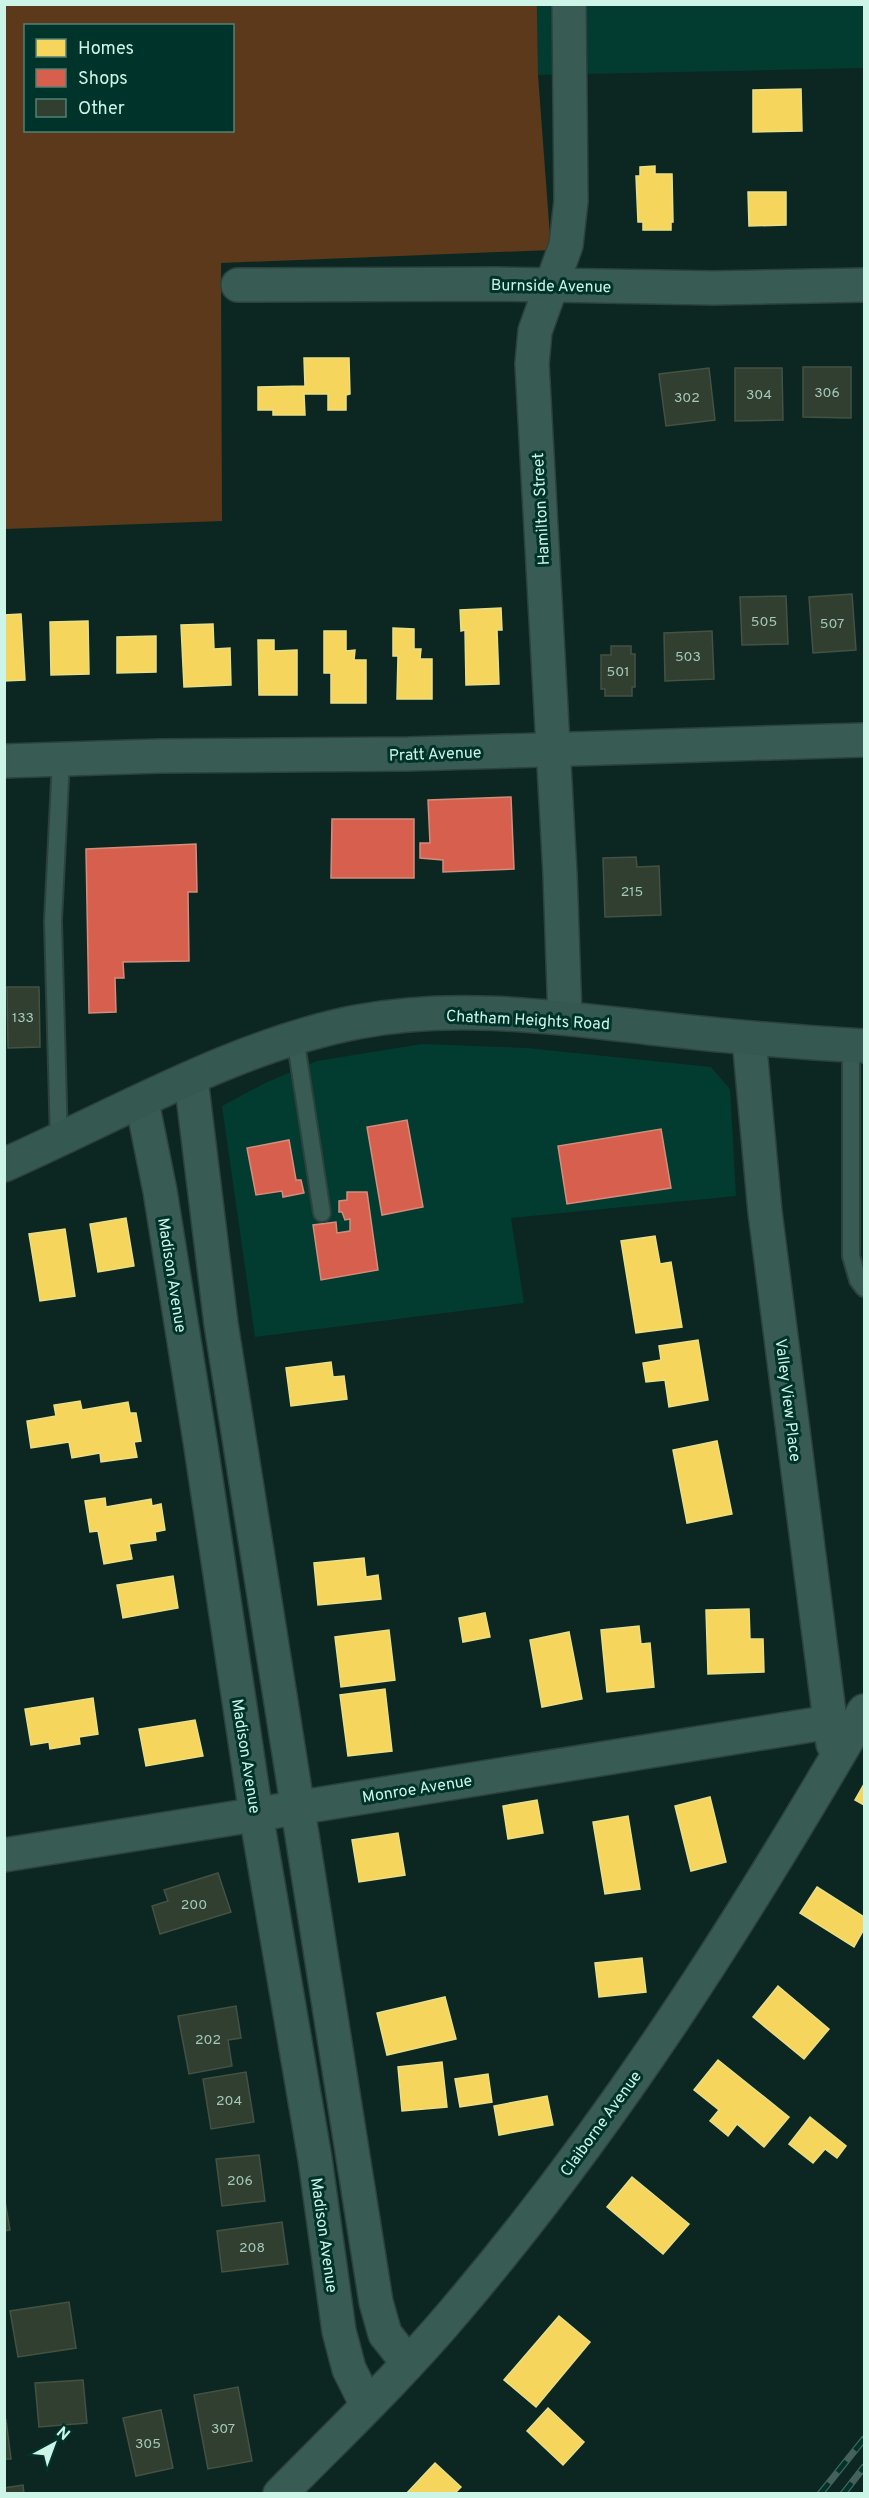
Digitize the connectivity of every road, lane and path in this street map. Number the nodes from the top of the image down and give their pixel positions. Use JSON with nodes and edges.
{"nodes":[{"id":1,"x":569,"y":4,"type":"edge"},
{"id":2,"x":238,"y":285,"type":"dead end"},
{"id":3,"x":551,"y":285,"type":"junction"},
{"id":4,"x":864,"y":285,"type":"edge"},
{"id":5,"x":864,"y":740,"type":"edge"},
{"id":6,"x":553,"y":749,"type":"junction"},
{"id":7,"x":61,"y":760,"type":"junction"},
{"id":8,"x":4,"y":761,"type":"edge"},
{"id":9,"x":564,"y":1018,"type":"junction"},
{"id":10,"x":295,"y":1037,"type":"junction"},
{"id":11,"x":749,"y":1038,"type":"junction"},
{"id":12,"x":858,"y":1045,"type":"edge"},
{"id":13,"x":191,"y":1079,"type":"junction"},
{"id":14,"x":142,"y":1102,"type":"junction"},
{"id":15,"x":59,"y":1141,"type":"junction"},
{"id":16,"x":4,"y":1165,"type":"edge"},
{"id":17,"x":322,"y":1214,"type":"dead end"},
{"id":18,"x":864,"y":1288,"type":"edge"},
{"id":19,"x":864,"y":1711,"type":"edge"},
{"id":20,"x":830,"y":1722,"type":"junction"},
{"id":21,"x":836,"y":1760,"type":"junction"},
{"id":22,"x":299,"y":1807,"type":"junction"},
{"id":23,"x":256,"y":1814,"type":"junction"},
{"id":24,"x":4,"y":1855,"type":"edge"},
{"id":25,"x":408,"y":2363,"type":"junction"},
{"id":26,"x":367,"y":2404,"type":"junction"},
{"id":27,"x":280,"y":2493,"type":"edge"}],
"edges":[{"from":1,"to":3,"type":"street","name":"Hamilton Street"},
{"from":2,"to":3,"type":"street","name":"Burnside Avenue"},
{"from":3,"to":4,"type":"street","name":"Burnside Avenue"},
{"from":3,"to":6,"type":"street","name":"Hamilton Street"},
{"from":5,"to":6,"type":"street","name":"Pratt Avenue"},
{"from":6,"to":7,"type":"street","name":"Pratt Avenue"},
{"from":6,"to":9,"type":"street","name":"Hamilton Street"},
{"from":7,"to":8,"type":"street","name":"Pratt Avenue"},
{"from":7,"to":15,"type":"lane"},
{"from":9,"to":10,"type":"main road","name":"Chatham Heights Road"},
{"from":9,"to":11,"type":"main road","name":"Chatham Heights Road"},
{"from":10,"to":13,"type":"main road","name":"Chatham Heights Road"},
{"from":10,"to":17,"type":"lane"},
{"from":11,"to":12,"type":"main road","name":"Chatham Heights Road"},
{"from":11,"to":20,"type":"street","name":"Valley View Place"},
{"from":12,"to":18,"type":"lane"},
{"from":13,"to":14,"type":"main road","name":"Chatham Heights Road"},
{"from":13,"to":22,"type":"street"},
{"from":14,"to":15,"type":"main road","name":"Chatham Heights Road"},
{"from":14,"to":23,"type":"street","name":"Madison Avenue"},
{"from":15,"to":16,"type":"main road","name":"Chatham Heights Road"},
{"from":19,"to":21,"type":"street","name":"Claiborne Avenue"},
{"from":20,"to":21,"type":"street","name":"Valley View Place"},
{"from":20,"to":22,"type":"street","name":"Monroe Avenue"},
{"from":21,"to":25,"type":"street","name":"Claiborne Avenue"},
{"from":22,"to":23,"type":"street","name":"Monroe Avenue"},
{"from":22,"to":25,"type":"street"},
{"from":23,"to":24,"type":"street","name":"Monroe Avenue"},
{"from":23,"to":26,"type":"street","name":"Madison Avenue"},
{"from":25,"to":26,"type":"street","name":"Claiborne Avenue"},
{"from":26,"to":27,"type":"street","name":"Claiborne Avenue"}]}
